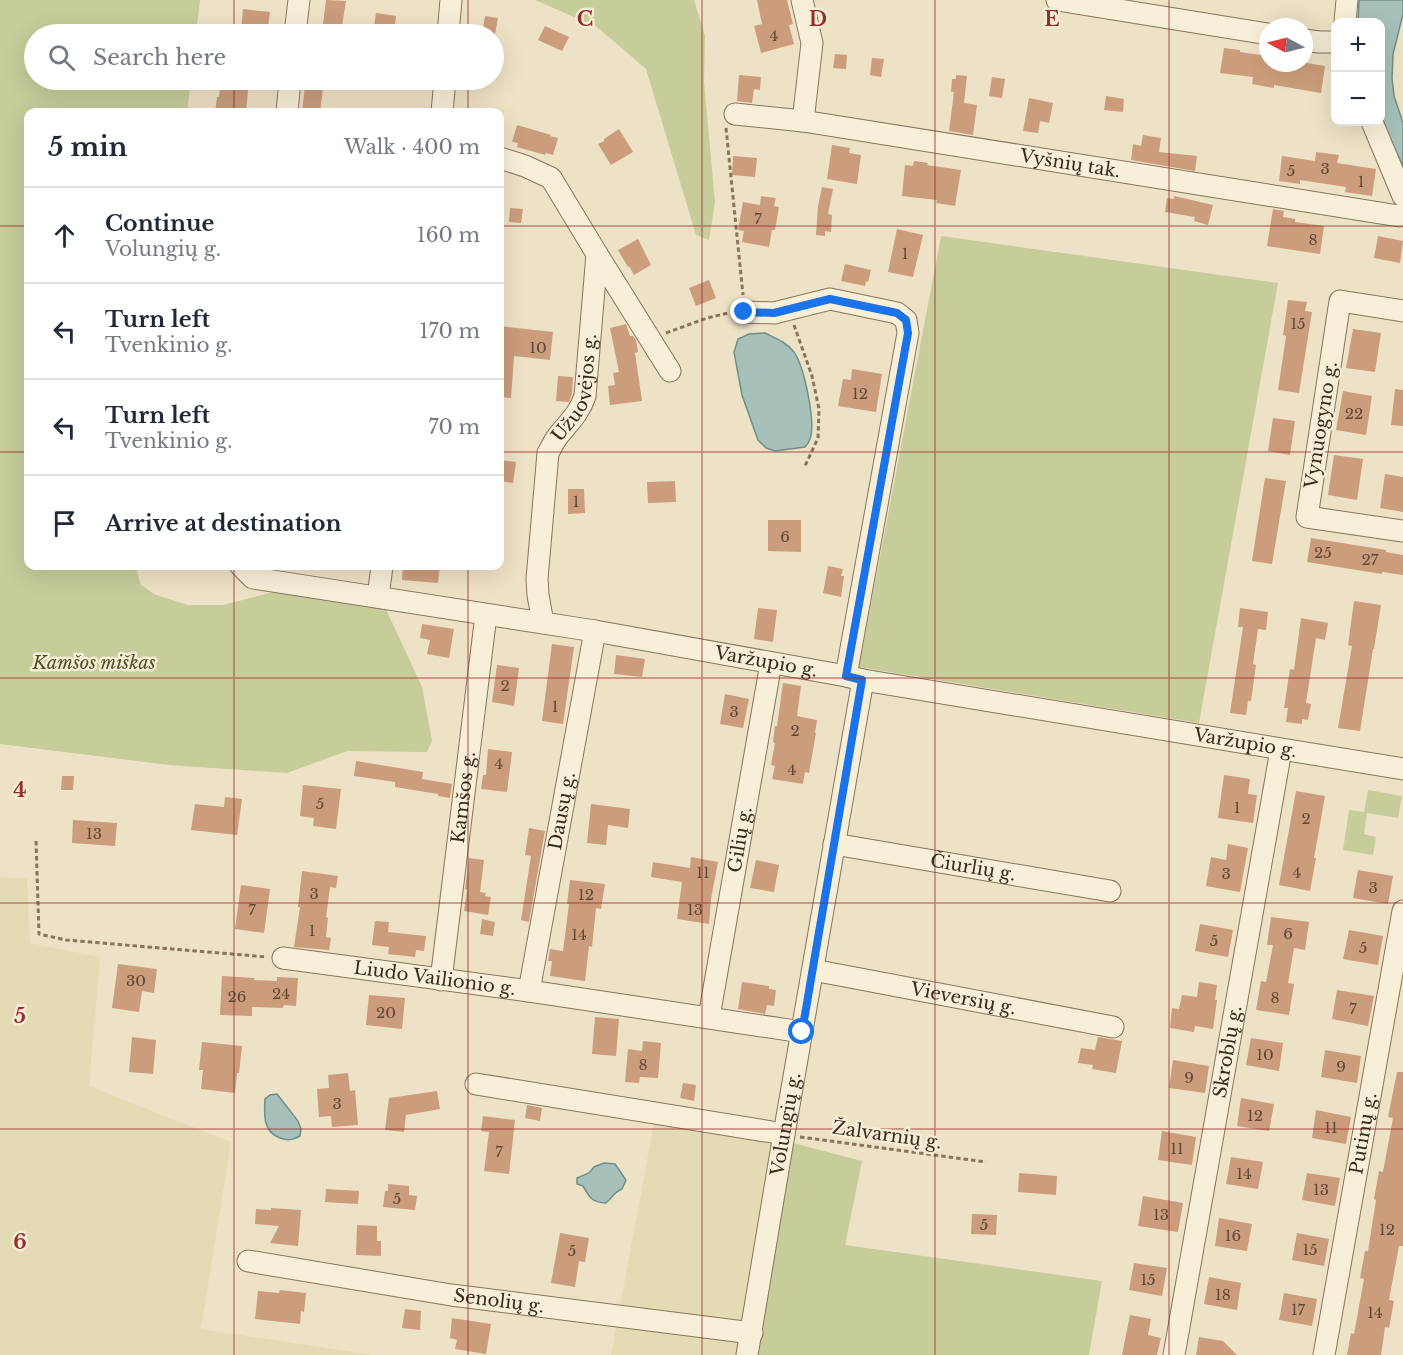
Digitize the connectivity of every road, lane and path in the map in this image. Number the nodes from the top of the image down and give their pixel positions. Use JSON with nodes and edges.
{"nodes":[{"id":1,"x":299,"y":0,"type":"edge"},
{"id":2,"x":451,"y":0,"type":"edge"},
{"id":3,"x":802,"y":0,"type":"edge"},
{"id":4,"x":1057,"y":0,"type":"edge"},
{"id":5,"x":1347,"y":0,"type":"edge"},
{"id":6,"x":1345,"y":18,"type":"edge"},
{"id":7,"x":296,"y":24,"type":"edge"},
{"id":8,"x":449,"y":24,"type":"edge"},
{"id":9,"x":1259,"y":33,"type":"edge"},
{"id":10,"x":1313,"y":41,"type":"edge"},
{"id":11,"x":1331,"y":42,"type":"edge"},
{"id":12,"x":289,"y":90,"type":"edge"},
{"id":13,"x":444,"y":90,"type":"edge"},
{"id":14,"x":287,"y":108,"type":"edge"},
{"id":15,"x":442,"y":108,"type":"edge"},
{"id":16,"x":730,"y":120,"type":"joint"},
{"id":17,"x":803,"y":121,"type":"junction"},
{"id":18,"x":1374,"y":126,"type":"edge"},
{"id":19,"x":504,"y":159,"type":"edge"},
{"id":20,"x":1403,"y":196,"type":"edge"},
{"id":21,"x":1403,"y":213,"type":"edge"},
{"id":22,"x":597,"y":254,"type":"junction"},
{"id":23,"x":789,"y":309,"type":"junction"},
{"id":24,"x":1403,"y":311,"type":"edge"},
{"id":25,"x":744,"y":312,"type":"junction"},
{"id":26,"x":650,"y":338,"type":"junction"},
{"id":27,"x":670,"y":371,"type":"dead end"},
{"id":28,"x":805,"y":466,"type":"dead end"},
{"id":29,"x":1403,"y":531,"type":"edge"},
{"id":30,"x":245,"y":570,"type":"edge"},
{"id":31,"x":381,"y":570,"type":"edge"},
{"id":32,"x":378,"y":597,"type":"junction"},
{"id":33,"x":486,"y":615,"type":"junction"},
{"id":34,"x":543,"y":623,"type":"junction"},
{"id":35,"x":595,"y":631,"type":"junction"},
{"id":36,"x":771,"y":663,"type":"junction"},
{"id":37,"x":854,"y":678,"type":"junction"},
{"id":38,"x":1281,"y":750,"type":"junction"},
{"id":39,"x":1403,"y":770,"type":"edge"},
{"id":40,"x":36,"y":841,"type":"dead end"},
{"id":41,"x":834,"y":844,"type":"junction"},
{"id":42,"x":1110,"y":891,"type":"dead end"},
{"id":43,"x":1403,"y":911,"type":"edge"},
{"id":44,"x":283,"y":958,"type":"joint"},
{"id":45,"x":813,"y":970,"type":"junction"},
{"id":46,"x":441,"y":980,"type":"junction"},
{"id":47,"x":529,"y":991,"type":"junction"},
{"id":48,"x":709,"y":1017,"type":"junction"},
{"id":49,"x":1113,"y":1027,"type":"dead end"},
{"id":50,"x":802,"y":1032,"type":"junction"},
{"id":51,"x":476,"y":1084,"type":"dead end"},
{"id":52,"x":784,"y":1134,"type":"junction"},
{"id":53,"x":986,"y":1162,"type":"dead end"},
{"id":54,"x":248,"y":1261,"type":"dead end"},
{"id":55,"x":752,"y":1333,"type":"junction"},
{"id":56,"x":747,"y":1355,"type":"edge"},
{"id":57,"x":1174,"y":1355,"type":"edge"},
{"id":58,"x":1324,"y":1355,"type":"edge"}],
"edges":[{"from":1,"to":7,"type":"street"},
{"from":2,"to":8,"type":"street"},
{"from":3,"to":17,"type":"street"},
{"from":4,"to":9,"type":"street"},
{"from":5,"to":6,"type":"street"},
{"from":10,"to":11,"type":"street"},
{"from":12,"to":14,"type":"street"},
{"from":13,"to":15,"type":"street"},
{"from":16,"to":17,"type":"street","name":"Vyšnių tak."},
{"from":16,"to":25,"type":"path"},
{"from":17,"to":21,"type":"street","name":"Vyšnių tak."},
{"from":18,"to":20,"type":"street"},
{"from":19,"to":22,"type":"street"},
{"from":22,"to":26,"type":"street"},
{"from":22,"to":34,"type":"street","name":"Užuovėjos g."},
{"from":23,"to":25,"type":"street"},
{"from":23,"to":28,"type":"path"},
{"from":23,"to":37,"type":"street","name":"Volungių g."},
{"from":24,"to":29,"type":"street","name":"Vynuogyno g."},
{"from":25,"to":26,"type":"path"},
{"from":26,"to":27,"type":"street"},
{"from":30,"to":32,"type":"street","name":"Varžupio g."},
{"from":31,"to":32,"type":"street"},
{"from":32,"to":33,"type":"street","name":"Varžupio g."},
{"from":33,"to":34,"type":"street","name":"Varžupio g."},
{"from":33,"to":46,"type":"street","name":"Kamšos g."},
{"from":34,"to":35,"type":"street","name":"Varžupio g."},
{"from":35,"to":36,"type":"street","name":"Varžupio g."},
{"from":35,"to":47,"type":"street","name":"Dausų g."},
{"from":36,"to":37,"type":"street","name":"Varžupio g."},
{"from":36,"to":48,"type":"street","name":"Gilių g."},
{"from":37,"to":38,"type":"street","name":"Varžupio g."},
{"from":37,"to":41,"type":"street","name":"Volungių g."},
{"from":38,"to":39,"type":"street","name":"Varžupio g."},
{"from":38,"to":57,"type":"street","name":"Skroblų g."},
{"from":40,"to":44,"type":"path"},
{"from":41,"to":42,"type":"street","name":"Čiurlių g."},
{"from":41,"to":45,"type":"street","name":"Volungių g."},
{"from":43,"to":58,"type":"street","name":"Putinų g."},
{"from":44,"to":46,"type":"street","name":"Liudo Vailionio g."},
{"from":45,"to":49,"type":"street","name":"Vieversių g."},
{"from":45,"to":50,"type":"street","name":"Volungių g."},
{"from":46,"to":47,"type":"street","name":"Liudo Vailionio g."},
{"from":47,"to":48,"type":"street","name":"Liudo Vailionio g."},
{"from":48,"to":50,"type":"street","name":"Liudo Vailionio g."},
{"from":50,"to":52,"type":"street","name":"Volungių g."},
{"from":51,"to":52,"type":"street"},
{"from":52,"to":53,"type":"path","name":"Žalvarnių g."},
{"from":52,"to":55,"type":"street","name":"Volungių g."},
{"from":54,"to":55,"type":"street","name":"Senolių g."},
{"from":55,"to":56,"type":"street","name":"Volungių g."}]}
